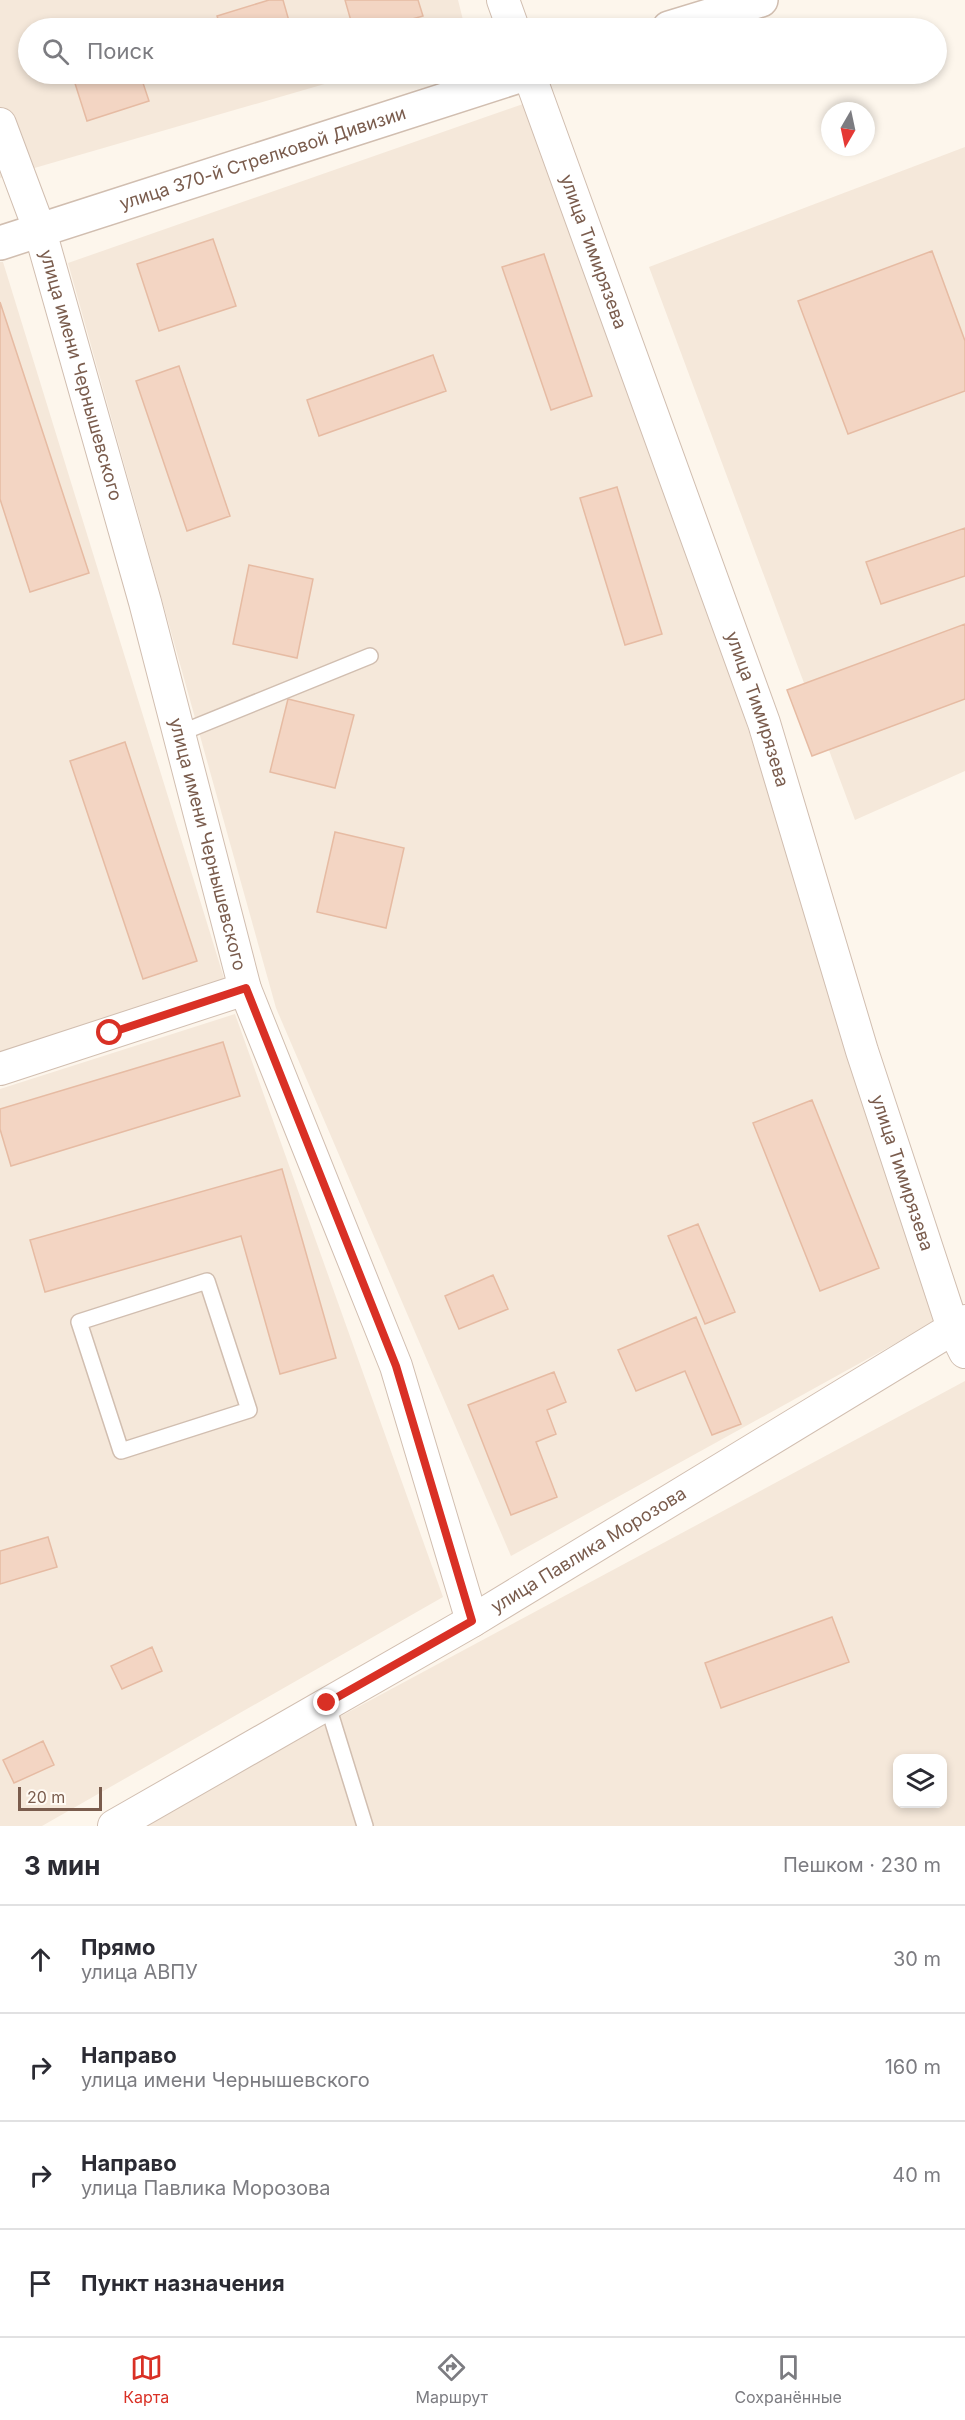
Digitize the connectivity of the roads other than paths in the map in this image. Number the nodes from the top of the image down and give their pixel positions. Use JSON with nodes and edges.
{"nodes":[{"id":1,"x":502,"y":0,"type":"edge"},
{"id":2,"x":761,"y":0,"type":"edge"},
{"id":3,"x":509,"y":18,"type":"edge"},
{"id":4,"x":702,"y":18,"type":"edge"},
{"id":5,"x":496,"y":84,"type":"edge"},
{"id":6,"x":531,"y":84,"type":"edge"},
{"id":7,"x":0,"y":124,"type":"edge"},
{"id":8,"x":39,"y":231,"type":"junction"},
{"id":9,"x":0,"y":243,"type":"edge"},
{"id":10,"x":370,"y":656,"type":"dead end"},
{"id":11,"x":178,"y":734,"type":"junction"},
{"id":12,"x":246,"y":988,"type":"junction"},
{"id":13,"x":0,"y":1069,"type":"edge"},
{"id":14,"x":961,"y":1334,"type":"edge"},
{"id":15,"x":249,"y":1410,"type":"joint"},
{"id":16,"x":472,"y":1621,"type":"junction"},
{"id":17,"x":327,"y":1703,"type":"junction"},
{"id":18,"x":114,"y":1826,"type":"edge"},
{"id":19,"x":365,"y":1826,"type":"edge"}],
"edges":[{"from":1,"to":3,"type":"street"},
{"from":2,"to":4,"type":"street"},
{"from":5,"to":8,"type":"street","name":"улица 370-й Стрелковой Дивизии"},
{"from":6,"to":14,"type":"street","name":"улица Тимирязева"},
{"from":7,"to":8,"type":"street","name":"улица имени Чернышевского"},
{"from":8,"to":9,"type":"street","name":"улица 370-й Стрелковой Дивизии"},
{"from":8,"to":11,"type":"street","name":"улица имени Чернышевского"},
{"from":10,"to":11,"type":"lane"},
{"from":11,"to":12,"type":"street","name":"улица имени Чернышевского"},
{"from":12,"to":13,"type":"street"},
{"from":12,"to":16,"type":"street","name":"улица имени Чернышевского"},
{"from":14,"to":16,"type":"street","name":"улица Павлика Морозова"},
{"from":15,"to":15,"type":"lane"},
{"from":16,"to":17,"type":"street","name":"улица Павлика Морозова"},
{"from":17,"to":18,"type":"street","name":"улица Павлика Морозова"},
{"from":17,"to":19,"type":"lane"}]}
